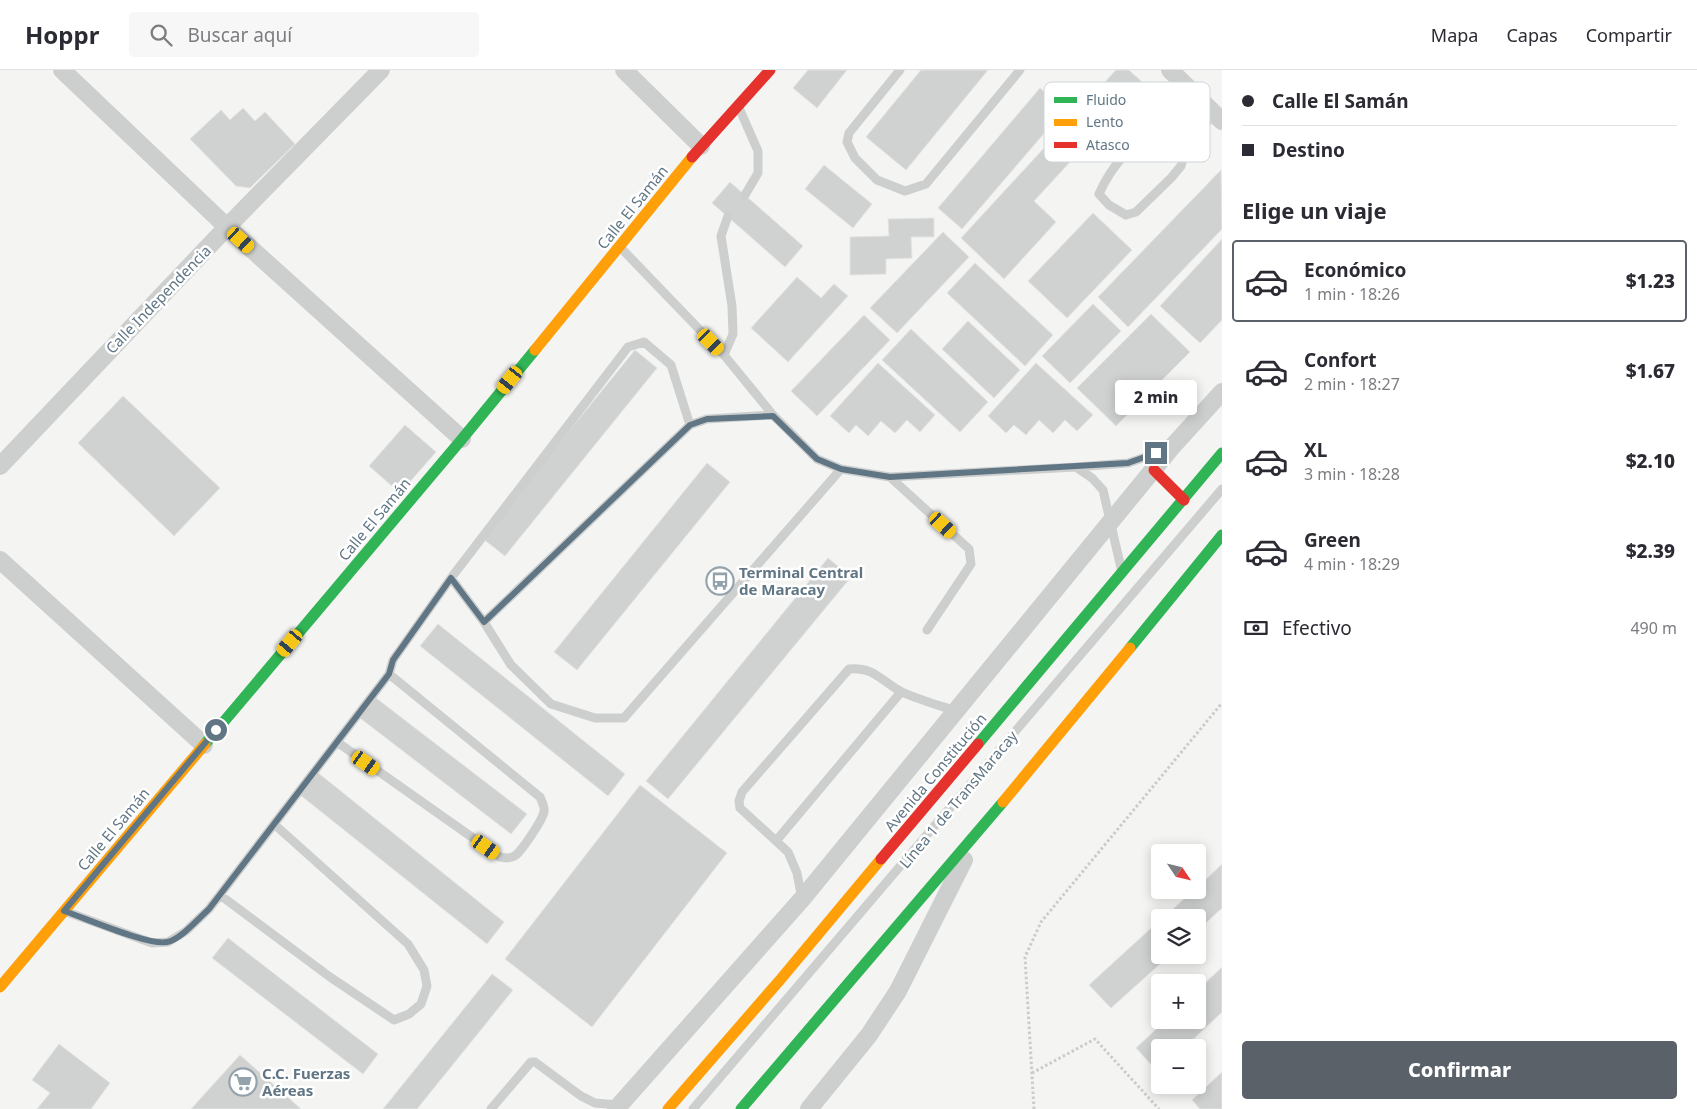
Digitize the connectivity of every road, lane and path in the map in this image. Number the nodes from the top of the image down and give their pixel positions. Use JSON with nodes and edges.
{"nodes":[{"id":1,"x":62,"y":70,"type":"edge"},
{"id":2,"x":381,"y":70,"type":"edge"},
{"id":3,"x":624,"y":70,"type":"edge"},
{"id":4,"x":770,"y":70,"type":"edge"},
{"id":5,"x":900,"y":70,"type":"edge"},
{"id":6,"x":1020,"y":70,"type":"edge"},
{"id":7,"x":1170,"y":70,"type":"edge"},
{"id":8,"x":1182,"y":82,"type":"edge"},
{"id":9,"x":738,"y":105,"type":"junction"},
{"id":10,"x":701,"y":146,"type":"junction"},
{"id":11,"x":1120,"y":162,"type":"edge"},
{"id":12,"x":1182,"y":162,"type":"edge"},
{"id":13,"x":745,"y":195,"type":"dead end"},
{"id":14,"x":728,"y":216,"type":"dead end"},
{"id":15,"x":227,"y":227,"type":"junction"},
{"id":16,"x":619,"y":246,"type":"junction"},
{"id":17,"x":724,"y":355,"type":"junction"},
{"id":18,"x":1222,"y":392,"type":"edge"},
{"id":19,"x":773,"y":416,"type":"junction"},
{"id":20,"x":690,"y":425,"type":"junction"},
{"id":21,"x":462,"y":439,"type":"junction"},
{"id":22,"x":1171,"y":448,"type":"junction"},
{"id":23,"x":1222,"y":453,"type":"edge"},
{"id":24,"x":0,"y":466,"type":"edge"},
{"id":25,"x":1076,"y":468,"type":"junction"},
{"id":26,"x":841,"y":469,"type":"junction"},
{"id":27,"x":1154,"y":470,"type":"junction"},
{"id":28,"x":890,"y":477,"type":"junction"},
{"id":29,"x":1222,"y":489,"type":"edge"},
{"id":30,"x":1184,"y":500,"type":"junction"},
{"id":31,"x":1111,"y":520,"type":"junction"},
{"id":32,"x":1222,"y":535,"type":"edge"},
{"id":33,"x":0,"y":560,"type":"edge"},
{"id":34,"x":1122,"y":573,"type":"junction"},
{"id":35,"x":451,"y":578,"type":"junction"},
{"id":36,"x":484,"y":622,"type":"junction"},
{"id":37,"x":927,"y":630,"type":"dead end"},
{"id":38,"x":389,"y":674,"type":"junction"},
{"id":39,"x":901,"y":692,"type":"junction"},
{"id":40,"x":1222,"y":703,"type":"edge"},
{"id":41,"x":962,"y":705,"type":"junction"},
{"id":42,"x":337,"y":742,"type":"junction"},
{"id":43,"x":204,"y":745,"type":"junction"},
{"id":44,"x":274,"y":824,"type":"junction"},
{"id":45,"x":979,"y":832,"type":"junction"},
{"id":46,"x":776,"y":841,"type":"junction"},
{"id":47,"x":220,"y":895,"type":"junction"},
{"id":48,"x":802,"y":898,"type":"junction"},
{"id":49,"x":64,"y":911,"type":"junction"},
{"id":50,"x":0,"y":987,"type":"edge"},
{"id":51,"x":1032,"y":1072,"type":"junction"},
{"id":52,"x":618,"y":1107,"type":"edge"},
{"id":53,"x":491,"y":1109,"type":"edge"},
{"id":54,"x":668,"y":1109,"type":"edge"},
{"id":55,"x":693,"y":1109,"type":"edge"},
{"id":56,"x":741,"y":1109,"type":"edge"},
{"id":57,"x":809,"y":1109,"type":"edge"},
{"id":58,"x":1034,"y":1109,"type":"edge"},
{"id":59,"x":1159,"y":1109,"type":"edge"}],
"edges":[{"from":1,"to":15,"type":"street"},
{"from":2,"to":15,"type":"street","name":"Calle Independencia"},
{"from":3,"to":10,"type":"street"},
{"from":4,"to":9,"type":"street","name":"Calle El Samán"},
{"from":5,"to":6,"type":"lane"},
{"from":7,"to":8,"type":"street"},
{"from":9,"to":10,"type":"street","name":"Calle El Samán"},
{"from":9,"to":13,"type":"lane"},
{"from":10,"to":16,"type":"street","name":"Calle El Samán"},
{"from":11,"to":12,"type":"lane"},
{"from":14,"to":17,"type":"lane"},
{"from":15,"to":21,"type":"street"},
{"from":15,"to":24,"type":"street","name":"Calle Independencia"},
{"from":16,"to":17,"type":"lane"},
{"from":16,"to":21,"type":"street","name":"Calle El Samán"},
{"from":17,"to":19,"type":"lane"},
{"from":18,"to":22,"type":"street"},
{"from":19,"to":20,"type":"lane"},
{"from":19,"to":26,"type":"lane"},
{"from":20,"to":35,"type":"lane"},
{"from":20,"to":36,"type":"lane"},
{"from":21,"to":43,"type":"street","name":"Calle El Samán"},
{"from":22,"to":25,"type":"lane"},
{"from":22,"to":27,"type":"street"},
{"from":23,"to":30,"type":"street","name":"Avenida Constitución"},
{"from":25,"to":28,"type":"lane"},
{"from":25,"to":31,"type":"lane"},
{"from":26,"to":28,"type":"lane"},
{"from":26,"to":36,"type":"lane"},
{"from":27,"to":30,"type":"street"},
{"from":27,"to":31,"type":"street"},
{"from":28,"to":37,"type":"lane"},
{"from":29,"to":55,"type":"lane","name":"Línea 1 de TransMaracay"},
{"from":30,"to":34,"type":"street","name":"Avenida Constitución"},
{"from":31,"to":34,"type":"lane"},
{"from":31,"to":41,"type":"street"},
{"from":32,"to":45,"type":"street"},
{"from":33,"to":43,"type":"street"},
{"from":34,"to":54,"type":"street","name":"Avenida Constitución"},
{"from":35,"to":36,"type":"lane"},
{"from":35,"to":38,"type":"lane"},
{"from":38,"to":42,"type":"lane"},
{"from":38,"to":42,"type":"lane"},
{"from":39,"to":41,"type":"lane"},
{"from":39,"to":46,"type":"lane"},
{"from":39,"to":46,"type":"lane"},
{"from":40,"to":51,"type":"path"},
{"from":41,"to":48,"type":"street"},
{"from":42,"to":44,"type":"lane"},
{"from":43,"to":49,"type":"street","name":"Calle El Samán"},
{"from":44,"to":47,"type":"lane"},
{"from":44,"to":47,"type":"lane"},
{"from":45,"to":56,"type":"street"},
{"from":45,"to":57,"type":"street"},
{"from":46,"to":48,"type":"lane"},
{"from":47,"to":49,"type":"lane"},
{"from":48,"to":52,"type":"street"},
{"from":49,"to":50,"type":"street","name":"Calle El Samán"},
{"from":51,"to":58,"type":"path"},
{"from":51,"to":59,"type":"path"},
{"from":52,"to":53,"type":"lane"}]}
